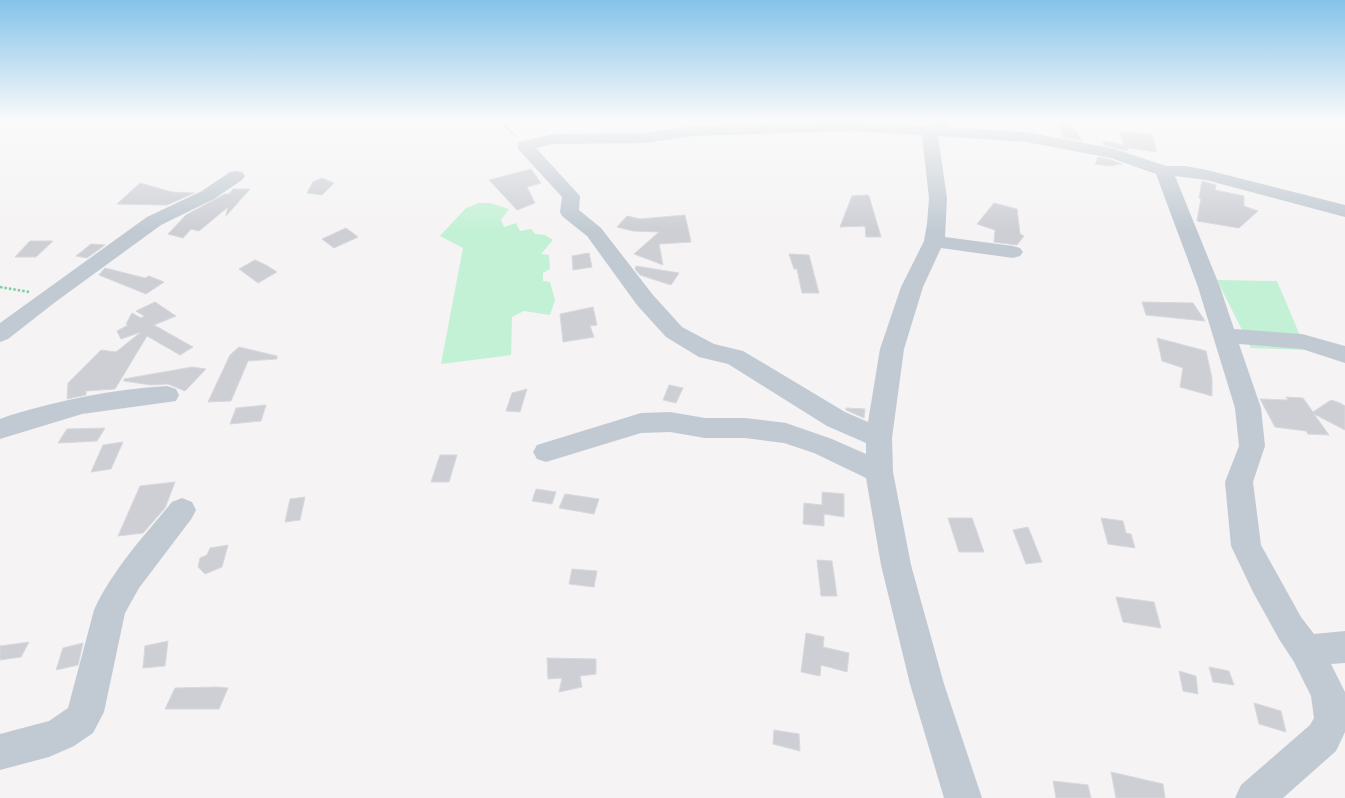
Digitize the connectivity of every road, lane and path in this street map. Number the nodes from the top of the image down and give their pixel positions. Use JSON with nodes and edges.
{"nodes":[{"id":1,"x":534,"y":156,"type":"edge"},
{"id":2,"x":931,"y":156,"type":"edge"},
{"id":3,"x":1121,"y":156,"type":"edge"},
{"id":4,"x":1164,"y":171,"type":"junction"},
{"id":5,"x":236,"y":176,"type":"dead end"},
{"id":6,"x":1345,"y":210,"type":"edge"},
{"id":7,"x":934,"y":241,"type":"junction"},
{"id":8,"x":1013,"y":252,"type":"dead end"},
{"id":9,"x":0,"y":287,"type":"edge"},
{"id":10,"x":46,"y":298,"type":"junction"},
{"id":11,"x":0,"y":334,"type":"edge"},
{"id":12,"x":1226,"y":336,"type":"junction"},
{"id":13,"x":1345,"y":355,"type":"edge"},
{"id":14,"x":167,"y":395,"type":"dead end"},
{"id":15,"x":0,"y":429,"type":"edge"},
{"id":16,"x":879,"y":438,"type":"junction"},
{"id":17,"x":546,"y":452,"type":"dead end"},
{"id":18,"x":879,"y":472,"type":"junction"},
{"id":19,"x":182,"y":510,"type":"dead end"},
{"id":20,"x":1345,"y":647,"type":"edge"},
{"id":21,"x":1306,"y":651,"type":"junction"},
{"id":22,"x":0,"y":752,"type":"edge"},
{"id":23,"x":963,"y":798,"type":"edge"},
{"id":24,"x":1254,"y":798,"type":"edge"}],
"edges":[{"from":1,"to":16,"type":"street"},
{"from":2,"to":7,"type":"street"},
{"from":3,"to":4,"type":"street"},
{"from":4,"to":6,"type":"street"},
{"from":4,"to":12,"type":"street"},
{"from":5,"to":10,"type":"street"},
{"from":7,"to":8,"type":"street"},
{"from":7,"to":16,"type":"street"},
{"from":9,"to":10,"type":"path"},
{"from":10,"to":11,"type":"street"},
{"from":12,"to":13,"type":"street"},
{"from":12,"to":21,"type":"street"},
{"from":14,"to":15,"type":"street"},
{"from":16,"to":18,"type":"street"},
{"from":17,"to":18,"type":"street"},
{"from":18,"to":23,"type":"street"},
{"from":19,"to":22,"type":"street"},
{"from":20,"to":21,"type":"street"},
{"from":21,"to":24,"type":"street"}]}
